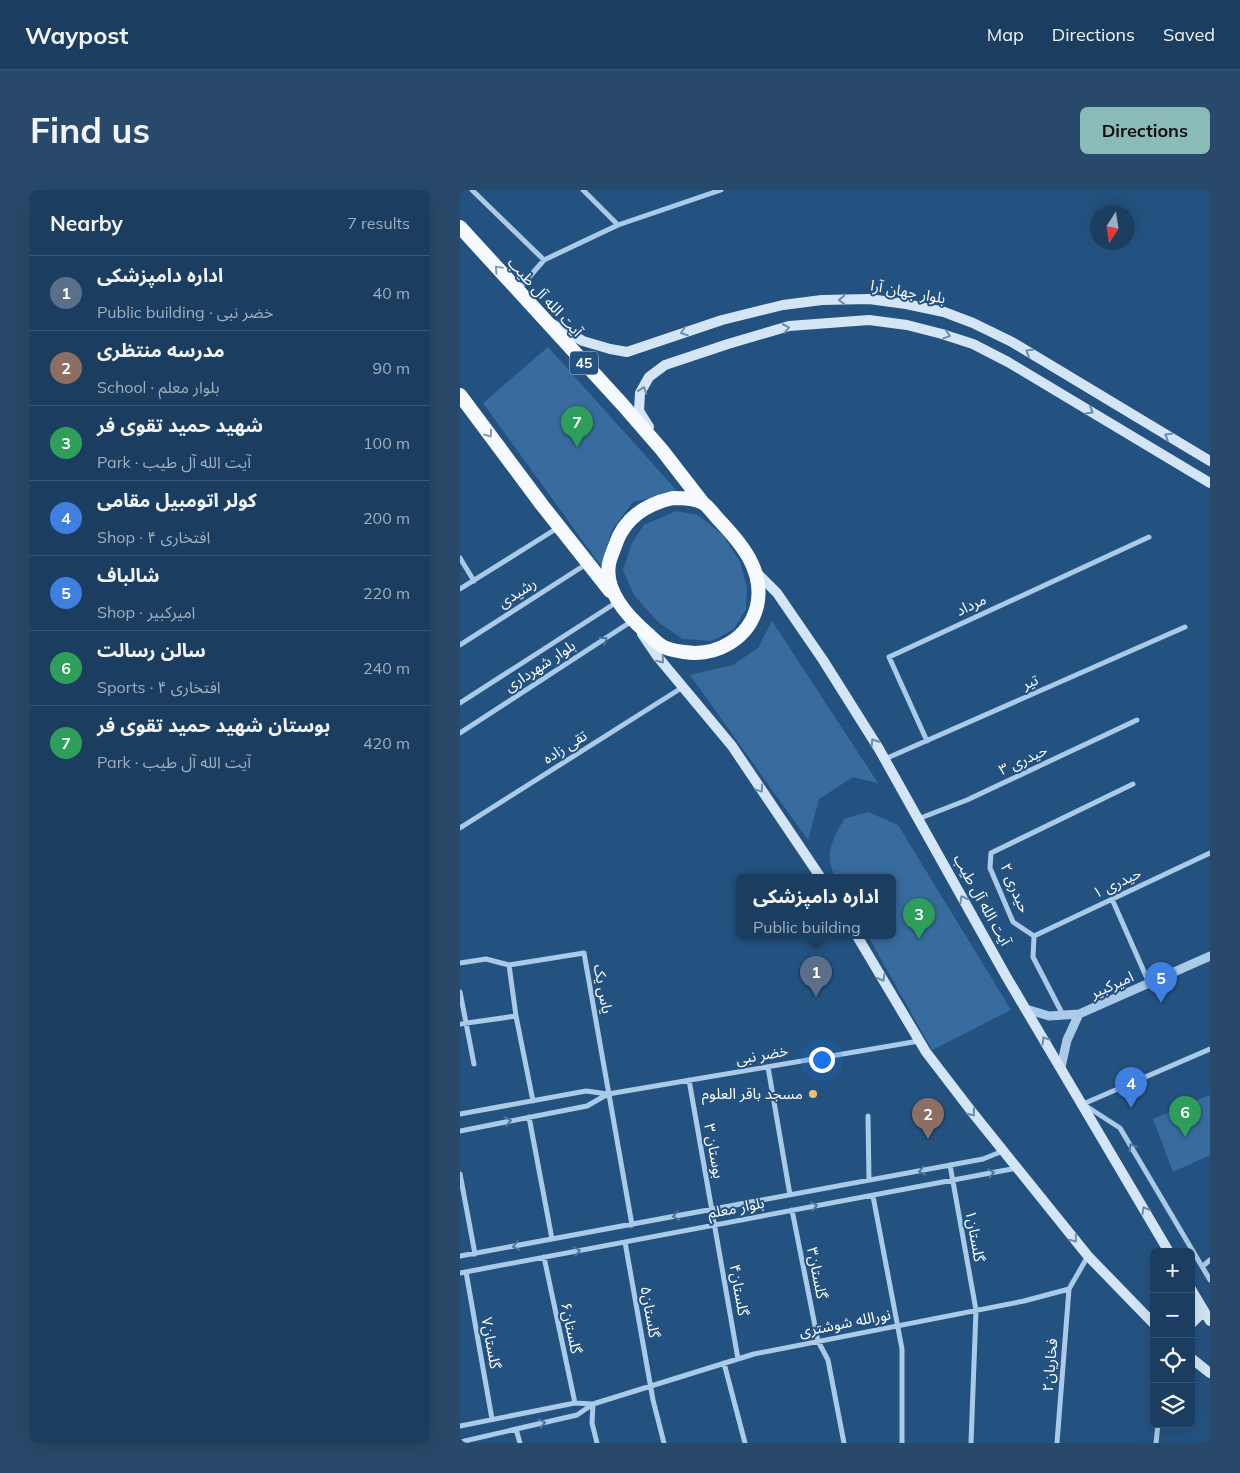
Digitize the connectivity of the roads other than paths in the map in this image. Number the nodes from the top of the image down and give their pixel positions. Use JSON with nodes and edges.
{"nodes":[{"id":1,"x":472,"y":190,"type":"edge"},
{"id":2,"x":583,"y":190,"type":"edge"},
{"id":3,"x":721,"y":190,"type":"edge"},
{"id":4,"x":618,"y":225,"type":"junction"},
{"id":5,"x":460,"y":227,"type":"edge"},
{"id":6,"x":544,"y":260,"type":"junction"},
{"id":7,"x":518,"y":290,"type":"junction"},
{"id":8,"x":546,"y":321,"type":"junction"},
{"id":9,"x":460,"y":395,"type":"edge"},
{"id":10,"x":662,"y":450,"type":"junction"},
{"id":11,"x":1210,"y":461,"type":"edge"},
{"id":12,"x":1210,"y":483,"type":"edge"},
{"id":13,"x":703,"y":503,"type":"junction"},
{"id":14,"x":559,"y":527,"type":"junction"},
{"id":15,"x":1149,"y":537,"type":"dead end"},
{"id":16,"x":460,"y":558,"type":"edge"},
{"id":17,"x":588,"y":562,"type":"junction"},
{"id":18,"x":756,"y":572,"type":"junction"},
{"id":19,"x":474,"y":580,"type":"junction"},
{"id":20,"x":460,"y":589,"type":"edge"},
{"id":21,"x":617,"y":602,"type":"junction"},
{"id":22,"x":633,"y":621,"type":"junction"},
{"id":23,"x":1185,"y":627,"type":"dead end"},
{"id":24,"x":460,"y":645,"type":"edge"},
{"id":25,"x":683,"y":687,"type":"junction"},
{"id":26,"x":460,"y":703,"type":"edge"},
{"id":27,"x":1137,"y":720,"type":"dead end"},
{"id":28,"x":460,"y":733,"type":"edge"},
{"id":29,"x":927,"y":741,"type":"junction"},
{"id":30,"x":885,"y":760,"type":"junction"},
{"id":31,"x":1133,"y":784,"type":"dead end"},
{"id":32,"x":918,"y":819,"type":"junction"},
{"id":33,"x":460,"y":828,"type":"edge"},
{"id":34,"x":1210,"y":853,"type":"edge"},
{"id":35,"x":818,"y":874,"type":"edge"},
{"id":36,"x":1112,"y":899,"type":"junction"},
{"id":37,"x":1034,"y":936,"type":"junction"},
{"id":38,"x":859,"y":939,"type":"edge"},
{"id":39,"x":1210,"y":956,"type":"edge"},
{"id":40,"x":460,"y":963,"type":"edge"},
{"id":41,"x":509,"y":965,"type":"junction"},
{"id":42,"x":1149,"y":983,"type":"junction"},
{"id":43,"x":460,"y":992,"type":"edge"},
{"id":44,"x":1026,"y":1009,"type":"junction"},
{"id":45,"x":1080,"y":1014,"type":"junction"},
{"id":46,"x":1063,"y":1015,"type":"junction"},
{"id":47,"x":516,"y":1016,"type":"junction"},
{"id":48,"x":463,"y":1024,"type":"edge"},
{"id":49,"x":919,"y":1041,"type":"junction"},
{"id":50,"x":1210,"y":1049,"type":"edge"},
{"id":51,"x":474,"y":1064,"type":"dead end"},
{"id":52,"x":768,"y":1067,"type":"junction"},
{"id":53,"x":1061,"y":1067,"type":"junction"},
{"id":54,"x":689,"y":1080,"type":"junction"},
{"id":55,"x":608,"y":1094,"type":"junction"},
{"id":56,"x":533,"y":1101,"type":"junction"},
{"id":57,"x":1083,"y":1104,"type":"junction"},
{"id":58,"x":460,"y":1114,"type":"edge"},
{"id":59,"x":868,"y":1116,"type":"dead end"},
{"id":60,"x":529,"y":1117,"type":"junction"},
{"id":61,"x":460,"y":1131,"type":"edge"},
{"id":62,"x":1003,"y":1151,"type":"junction"},
{"id":63,"x":950,"y":1165,"type":"junction"},
{"id":64,"x":1017,"y":1168,"type":"junction"},
{"id":65,"x":460,"y":1174,"type":"edge"},
{"id":66,"x":869,"y":1180,"type":"junction"},
{"id":67,"x":953,"y":1180,"type":"junction"},
{"id":68,"x":790,"y":1195,"type":"junction"},
{"id":69,"x":873,"y":1196,"type":"junction"},
{"id":70,"x":712,"y":1210,"type":"junction"},
{"id":71,"x":792,"y":1210,"type":"junction"},
{"id":72,"x":632,"y":1225,"type":"junction"},
{"id":73,"x":714,"y":1225,"type":"junction"},
{"id":74,"x":552,"y":1239,"type":"junction"},
{"id":75,"x":625,"y":1242,"type":"junction"},
{"id":76,"x":1167,"y":1248,"type":"edge"},
{"id":77,"x":475,"y":1254,"type":"junction"},
{"id":78,"x":460,"y":1256,"type":"edge"},
{"id":79,"x":1088,"y":1256,"type":"junction"},
{"id":80,"x":544,"y":1257,"type":"junction"},
{"id":81,"x":1210,"y":1260,"type":"edge"},
{"id":82,"x":1202,"y":1266,"type":"junction"},
{"id":83,"x":463,"y":1273,"type":"edge"},
{"id":84,"x":1210,"y":1280,"type":"edge"},
{"id":85,"x":1069,"y":1289,"type":"junction"},
{"id":86,"x":1194,"y":1293,"type":"edge"},
{"id":87,"x":1198,"y":1300,"type":"junction"},
{"id":88,"x":976,"y":1310,"type":"junction"},
{"id":89,"x":1150,"y":1320,"type":"edge"},
{"id":90,"x":1195,"y":1320,"type":"edge"},
{"id":91,"x":1210,"y":1321,"type":"edge"},
{"id":92,"x":897,"y":1326,"type":"junction"},
{"id":93,"x":818,"y":1341,"type":"junction"},
{"id":94,"x":738,"y":1359,"type":"junction"},
{"id":95,"x":1195,"y":1361,"type":"edge"},
{"id":96,"x":724,"y":1363,"type":"junction"},
{"id":97,"x":1210,"y":1373,"type":"edge"},
{"id":98,"x":651,"y":1386,"type":"junction"},
{"id":99,"x":575,"y":1403,"type":"junction"},
{"id":100,"x":593,"y":1404,"type":"junction"},
{"id":101,"x":492,"y":1419,"type":"junction"},
{"id":102,"x":460,"y":1426,"type":"edge"},
{"id":103,"x":1158,"y":1428,"type":"edge"},
{"id":104,"x":516,"y":1429,"type":"junction"},
{"id":105,"x":460,"y":1442,"type":"edge"},
{"id":106,"x":520,"y":1443,"type":"edge"},
{"id":107,"x":597,"y":1443,"type":"edge"},
{"id":108,"x":664,"y":1443,"type":"edge"},
{"id":109,"x":746,"y":1443,"type":"edge"},
{"id":110,"x":844,"y":1443,"type":"edge"},
{"id":111,"x":902,"y":1443,"type":"edge"},
{"id":112,"x":971,"y":1443,"type":"edge"},
{"id":113,"x":1057,"y":1443,"type":"edge"},
{"id":114,"x":1156,"y":1443,"type":"edge"}],
"edges":[{"from":1,"to":6,"type":"street"},
{"from":2,"to":4,"type":"street"},
{"from":3,"to":4,"type":"street"},
{"from":4,"to":6,"type":"street"},
{"from":7,"to":5,"type":"highway","name":"آیت الله آل طیب","number":"45","one_way":true},
{"from":6,"to":7,"type":"street"},
{"from":7,"to":8,"type":"highway","name":"آیت الله آل طیب","number":"45"},
{"from":8,"to":10,"type":"highway","name":"آیت الله آل طیب","number":"45"},
{"from":11,"to":8,"type":"main road","name":"بلوار جهان آرا","one_way":true},
{"from":9,"to":14,"type":"highway","one_way":true},
{"from":10,"to":12,"type":"main road","one_way":true},
{"from":10,"to":13,"type":"highway","name":"آیت الله آل طیب","number":"45"},
{"from":13,"to":18,"type":"highway"},
{"from":13,"to":21,"type":"highway"},
{"from":14,"to":17,"type":"highway"},
{"from":14,"to":19,"type":"street"},
{"from":15,"to":29,"type":"street","name":"مرداد"},
{"from":16,"to":19,"type":"street"},
{"from":17,"to":21,"type":"highway"},
{"from":17,"to":24,"type":"street","name":"رشیدی"},
{"from":18,"to":22,"type":"highway"},
{"from":30,"to":18,"type":"main road","name":"آیت الله آل طیب","one_way":true},
{"from":19,"to":20,"type":"street"},
{"from":21,"to":22,"type":"highway"},
{"from":21,"to":26,"type":"street","name":"بلوار شهرداری"},
{"from":22,"to":25,"type":"main road","one_way":true},
{"from":28,"to":22,"type":"street","name":"بلوار شهرداری","one_way":true},
{"from":23,"to":29,"type":"street","name":"تیر"},
{"from":25,"to":33,"type":"street","name":"تقی زاده"},
{"from":25,"to":35,"type":"main road","one_way":true},
{"from":27,"to":32,"type":"street","name":"حیدری ۳"},
{"from":29,"to":30,"type":"street","name":"تیر"},
{"from":30,"to":32,"type":"main road","name":"آیت الله آل طیب"},
{"from":31,"to":37,"type":"street","name":"حیدری ۲"},
{"from":44,"to":32,"type":"main road","name":"آیت الله آل طیب","one_way":true},
{"from":34,"to":36,"type":"street","name":"حیدری ۱"},
{"from":36,"to":37,"type":"street","name":"حیدری ۱"},
{"from":36,"to":42,"type":"street"},
{"from":37,"to":46,"type":"street"},
{"from":38,"to":49,"type":"main road","one_way":true},
{"from":39,"to":42,"type":"street","name":"امیرکبیر"},
{"from":40,"to":41,"type":"street","name":"یاس یک"},
{"from":41,"to":47,"type":"street"},
{"from":41,"to":55,"type":"street","name":"یاس یک"},
{"from":42,"to":45,"type":"street","name":"امیرکبیر"},
{"from":43,"to":48,"type":"street"},
{"from":44,"to":46,"type":"street"},
{"from":53,"to":44,"type":"main road","name":"آیت الله آل طیب","one_way":true},
{"from":45,"to":46,"type":"street"},
{"from":45,"to":53,"type":"street"},
{"from":47,"to":48,"type":"street"},
{"from":47,"to":56,"type":"street"},
{"from":48,"to":51,"type":"street"},
{"from":49,"to":52,"type":"street","name":"خضر نبی"},
{"from":49,"to":62,"type":"main road","one_way":true},
{"from":50,"to":57,"type":"street"},
{"from":52,"to":54,"type":"street","name":"خضر نبی"},
{"from":52,"to":68,"type":"street"},
{"from":53,"to":57,"type":"main road","name":"آیت الله آل طیب"},
{"from":54,"to":55,"type":"street","name":"خضر نبی"},
{"from":54,"to":70,"type":"street","name":"بوستان ۳"},
{"from":55,"to":56,"type":"street","name":"خضر نبی"},
{"from":55,"to":60,"type":"street","name":"خضر نبی"},
{"from":55,"to":72,"type":"street"},
{"from":56,"to":58,"type":"street","name":"خضر نبی"},
{"from":76,"to":57,"type":"main road","name":"آیت الله آل طیب","one_way":true},
{"from":82,"to":57,"type":"street","one_way":true},
{"from":59,"to":66,"type":"street"},
{"from":61,"to":60,"type":"street","name":"خضر نبی","one_way":true},
{"from":60,"to":74,"type":"street"},
{"from":62,"to":63,"type":"street","name":"بلوار معلم"},
{"from":62,"to":64,"type":"main road"},
{"from":63,"to":66,"type":"street","name":"بلوار معلم","one_way":true},
{"from":63,"to":67,"type":"street","name":"گلستان۱"},
{"from":67,"to":64,"type":"street","name":"بلوار معلم","one_way":true},
{"from":64,"to":79,"type":"main road","one_way":true},
{"from":65,"to":77,"type":"street"},
{"from":66,"to":68,"type":"street","name":"بلوار معلم"},
{"from":67,"to":69,"type":"street","name":"بلوار معلم"},
{"from":67,"to":88,"type":"street","name":"گلستان۱"},
{"from":68,"to":70,"type":"street","name":"بلوار معلم"},
{"from":71,"to":69,"type":"street","name":"بلوار معلم","one_way":true},
{"from":69,"to":92,"type":"street"},
{"from":70,"to":72,"type":"street","name":"بلوار معلم","one_way":true},
{"from":70,"to":73,"type":"street","name":"بوستان ۳"},
{"from":71,"to":73,"type":"street","name":"بلوار معلم"},
{"from":71,"to":93,"type":"street","name":"گلستان۳"},
{"from":72,"to":74,"type":"street","name":"بلوار معلم"},
{"from":73,"to":75,"type":"street","name":"بلوار معلم"},
{"from":73,"to":94,"type":"street","name":"گلستان۴"},
{"from":74,"to":77,"type":"street","name":"بلوار معلم","one_way":true},
{"from":80,"to":75,"type":"street","name":"بلوار معلم","one_way":true},
{"from":75,"to":98,"type":"street","name":"گلستان۵"},
{"from":77,"to":78,"type":"street","name":"بلوار معلم"},
{"from":79,"to":85,"type":"street"},
{"from":79,"to":89,"type":"main road"},
{"from":80,"to":83,"type":"street","name":"بلوار معلم"},
{"from":80,"to":99,"type":"street","name":"گلستان۶"},
{"from":81,"to":82,"type":"street"},
{"from":82,"to":84,"type":"street"},
{"from":83,"to":101,"type":"street","name":"گلستان۷"},
{"from":85,"to":88,"type":"street","name":"نورالله شوشتری"},
{"from":85,"to":113,"type":"street","name":"فخاریان۲"},
{"from":86,"to":87,"type":"main road"},
{"from":87,"to":90,"type":"main road"},
{"from":87,"to":91,"type":"main road"},
{"from":88,"to":92,"type":"street","name":"نورالله شوشتری"},
{"from":88,"to":112,"type":"street","name":"گلستان۱"},
{"from":92,"to":93,"type":"street","name":"نورالله شوشتری"},
{"from":92,"to":111,"type":"street"},
{"from":93,"to":94,"type":"street","name":"نورالله شوشتری"},
{"from":93,"to":110,"type":"street","name":"گلستان۳"},
{"from":94,"to":96,"type":"street","name":"نورالله شوشتری"},
{"from":95,"to":97,"type":"main road"},
{"from":96,"to":98,"type":"street","name":"نورالله شوشتری"},
{"from":96,"to":109,"type":"street"},
{"from":98,"to":100,"type":"street","name":"نورالله شوشتری"},
{"from":98,"to":108,"type":"street","name":"گلستان۵"},
{"from":99,"to":100,"type":"street","name":"نورالله شوشتری"},
{"from":99,"to":101,"type":"street","name":"نورالله شوشتری"},
{"from":104,"to":100,"type":"street","name":"نورالله شوشتری","one_way":true},
{"from":100,"to":107,"type":"street"},
{"from":101,"to":102,"type":"street","name":"نورالله شوشتری"},
{"from":103,"to":114,"type":"street"},
{"from":104,"to":105,"type":"street","name":"نورالله شوشتری"},
{"from":104,"to":106,"type":"street"}]}
